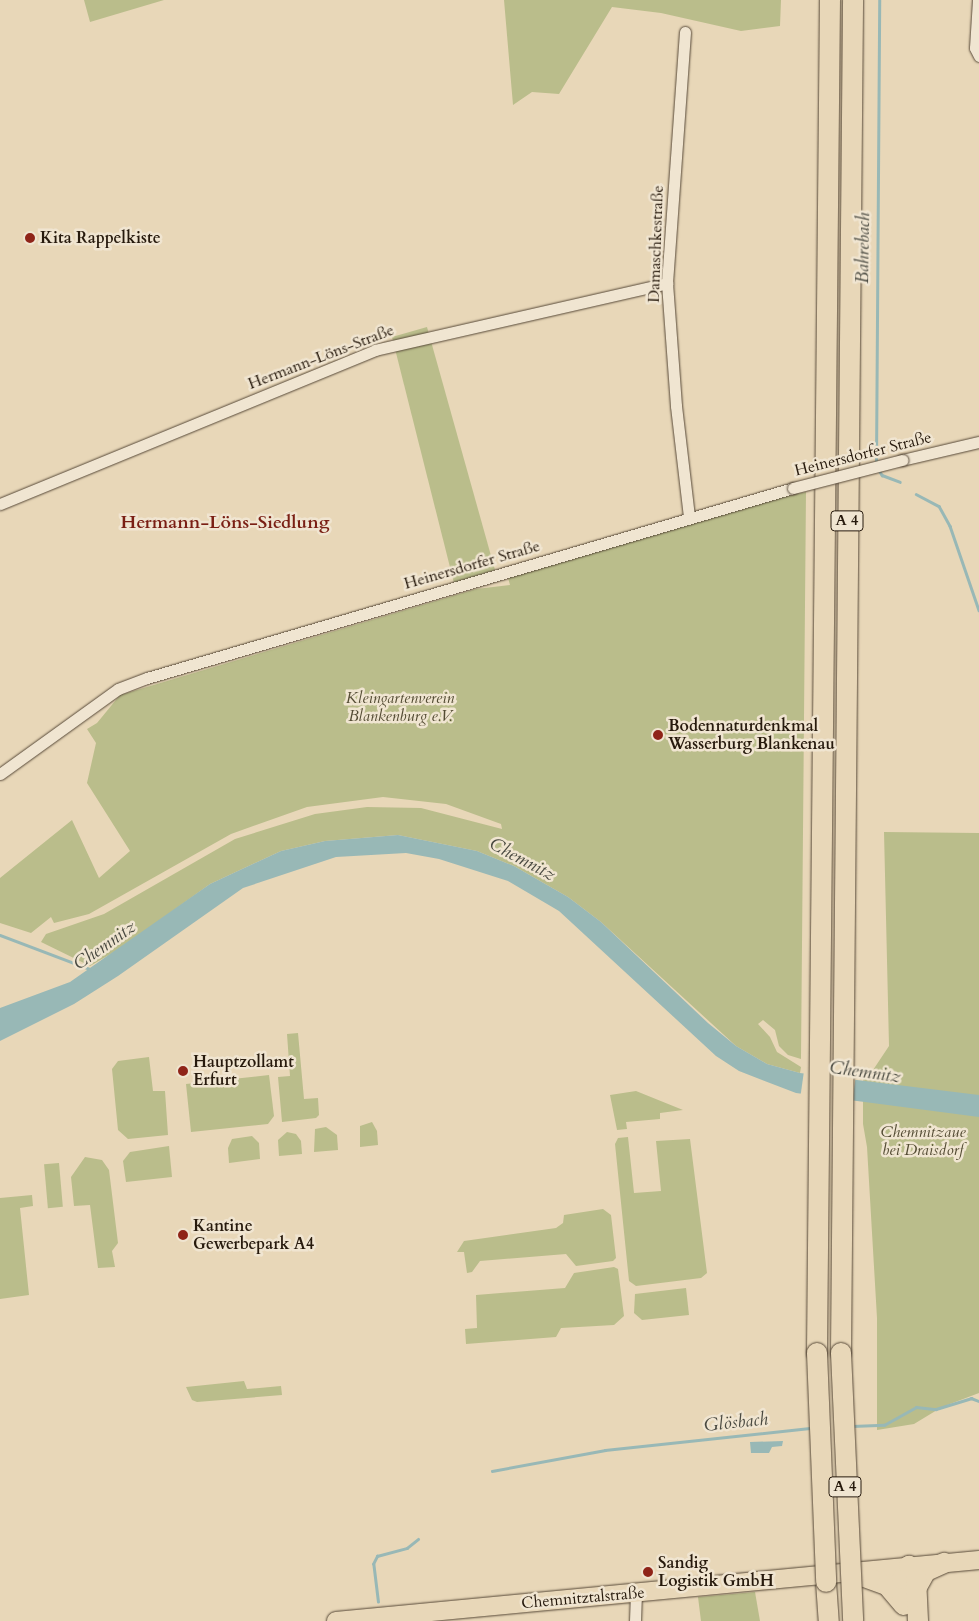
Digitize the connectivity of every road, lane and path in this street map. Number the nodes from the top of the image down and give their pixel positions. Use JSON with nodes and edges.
{"nodes":[{"id":1,"x":830,"y":0,"type":"edge"},
{"id":2,"x":853,"y":0,"type":"edge"},
{"id":3,"x":978,"y":0,"type":"edge"},
{"id":4,"x":686,"y":32,"type":"dead end"},
{"id":5,"x":979,"y":56,"type":"edge"},
{"id":6,"x":668,"y":283,"type":"junction"},
{"id":7,"x":979,"y":442,"type":"edge"},
{"id":8,"x":0,"y":504,"type":"edge"},
{"id":9,"x":689,"y":517,"type":"junction"},
{"id":10,"x":0,"y":774,"type":"edge"},
{"id":11,"x":979,"y":1560,"type":"edge"},
{"id":12,"x":944,"y":1563,"type":"junction"},
{"id":13,"x":909,"y":1566,"type":"junction"},
{"id":14,"x":850,"y":1572,"type":"junction"},
{"id":15,"x":917,"y":1587,"type":"junction"},
{"id":16,"x":636,"y":1593,"type":"junction"},
{"id":17,"x":906,"y":1611,"type":"edge"},
{"id":18,"x":336,"y":1621,"type":"edge"},
{"id":19,"x":634,"y":1621,"type":"edge"},
{"id":20,"x":829,"y":1621,"type":"edge"},
{"id":21,"x":853,"y":1621,"type":"edge"},
{"id":22,"x":918,"y":1621,"type":"edge"}],
"edges":[{"from":1,"to":20,"type":"highway","number":"A 4","bridge":true},
{"from":2,"to":21,"type":"highway","number":"A 4","bridge":true},
{"from":3,"to":5,"type":"street"},
{"from":4,"to":6,"type":"street","name":"Damaschkestraße"},
{"from":6,"to":8,"type":"street","name":"Hermann-Löns-Straße"},
{"from":6,"to":9,"type":"street","name":"Damaschkestraße"},
{"from":7,"to":9,"type":"street","name":"Heinersdorfer Straße","bridge":true},
{"from":9,"to":10,"type":"street","name":"Heinersdorfer Straße"},
{"from":11,"to":12,"type":"main road","name":"Chemnitztalstraße"},
{"from":12,"to":13,"type":"main road","name":"Chemnitztalstraße"},
{"from":12,"to":15,"type":"highway"},
{"from":13,"to":14,"type":"main road","name":"Chemnitztalstraße"},
{"from":13,"to":15,"type":"highway"},
{"from":13,"to":17,"type":"highway"},
{"from":14,"to":16,"type":"main road","name":"Chemnitztalstraße"},
{"from":14,"to":17,"type":"highway"},
{"from":15,"to":22,"type":"highway"},
{"from":16,"to":18,"type":"main road","name":"Chemnitztalstraße"},
{"from":16,"to":19,"type":"street"}]}
